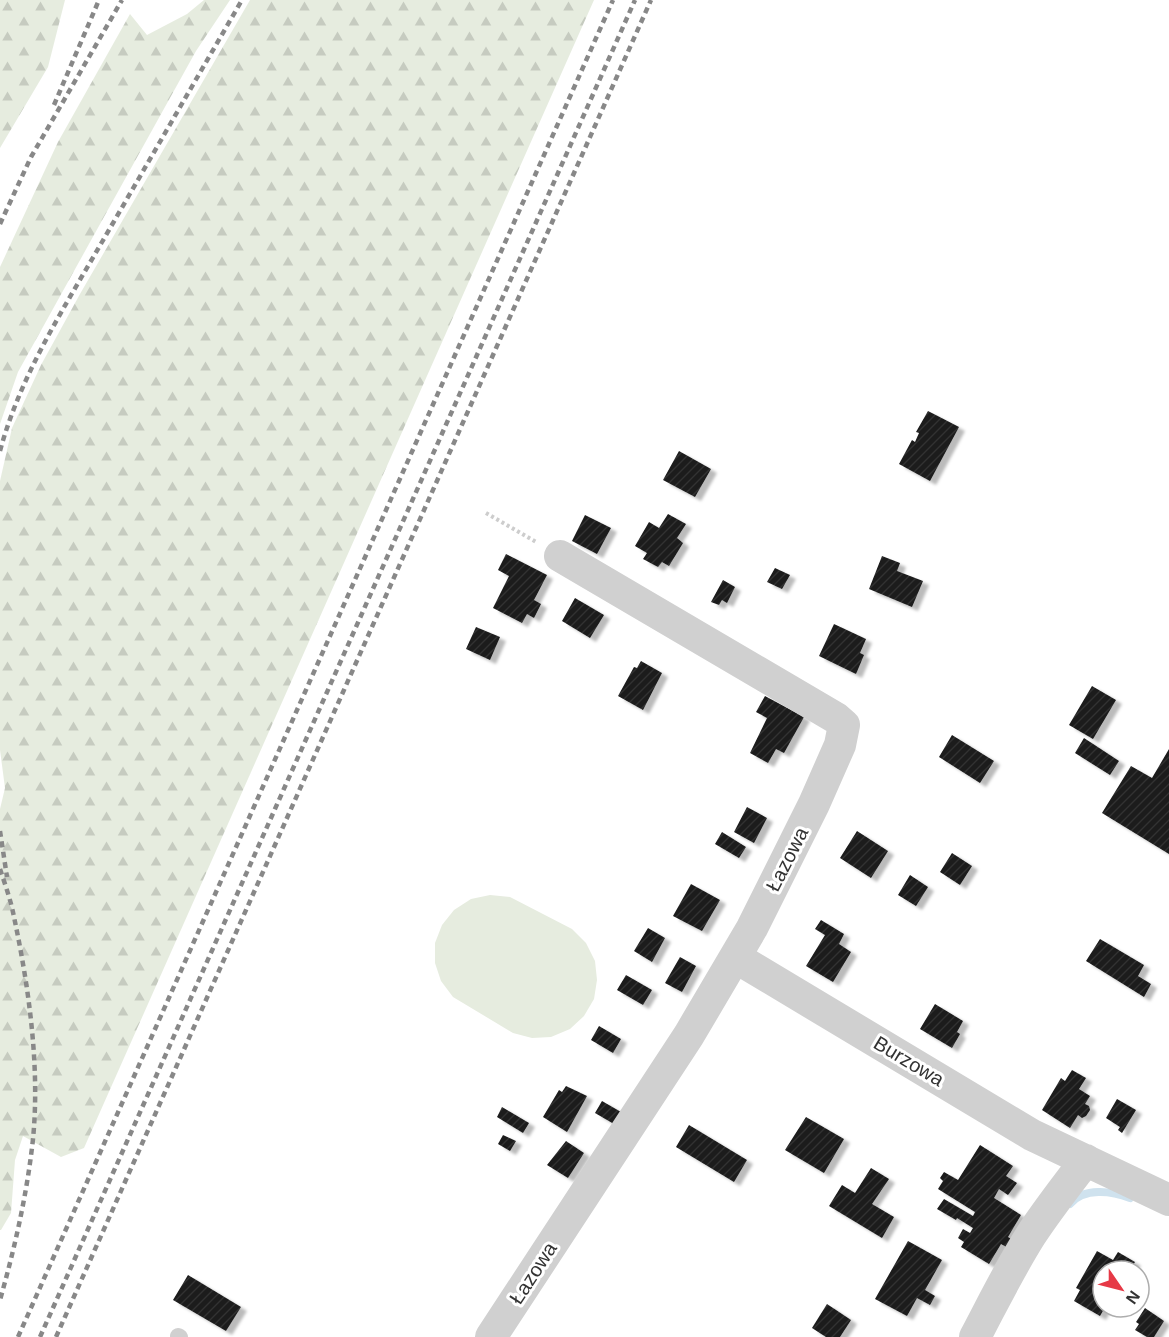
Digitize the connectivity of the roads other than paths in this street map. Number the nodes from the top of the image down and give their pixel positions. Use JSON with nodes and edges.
{"nodes":[{"id":1,"x":560,"y":556,"type":"road end"},
{"id":2,"x":735,"y":957,"type":"junction"},
{"id":3,"x":1086,"y":1160,"type":"junction"},
{"id":4,"x":1169,"y":1200,"type":"edge"},
{"id":5,"x":491,"y":1337,"type":"edge"},
{"id":6,"x":975,"y":1337,"type":"edge"}],
"edges":[{"from":1,"to":2,"type":"street","name":"Łazowa"},
{"from":2,"to":3,"type":"street","name":"Burzowa"},
{"from":2,"to":5,"type":"street","name":"Łazowa"},
{"from":3,"to":4,"type":"street","name":"Burzowa"},
{"from":3,"to":6,"type":"street"}]}
